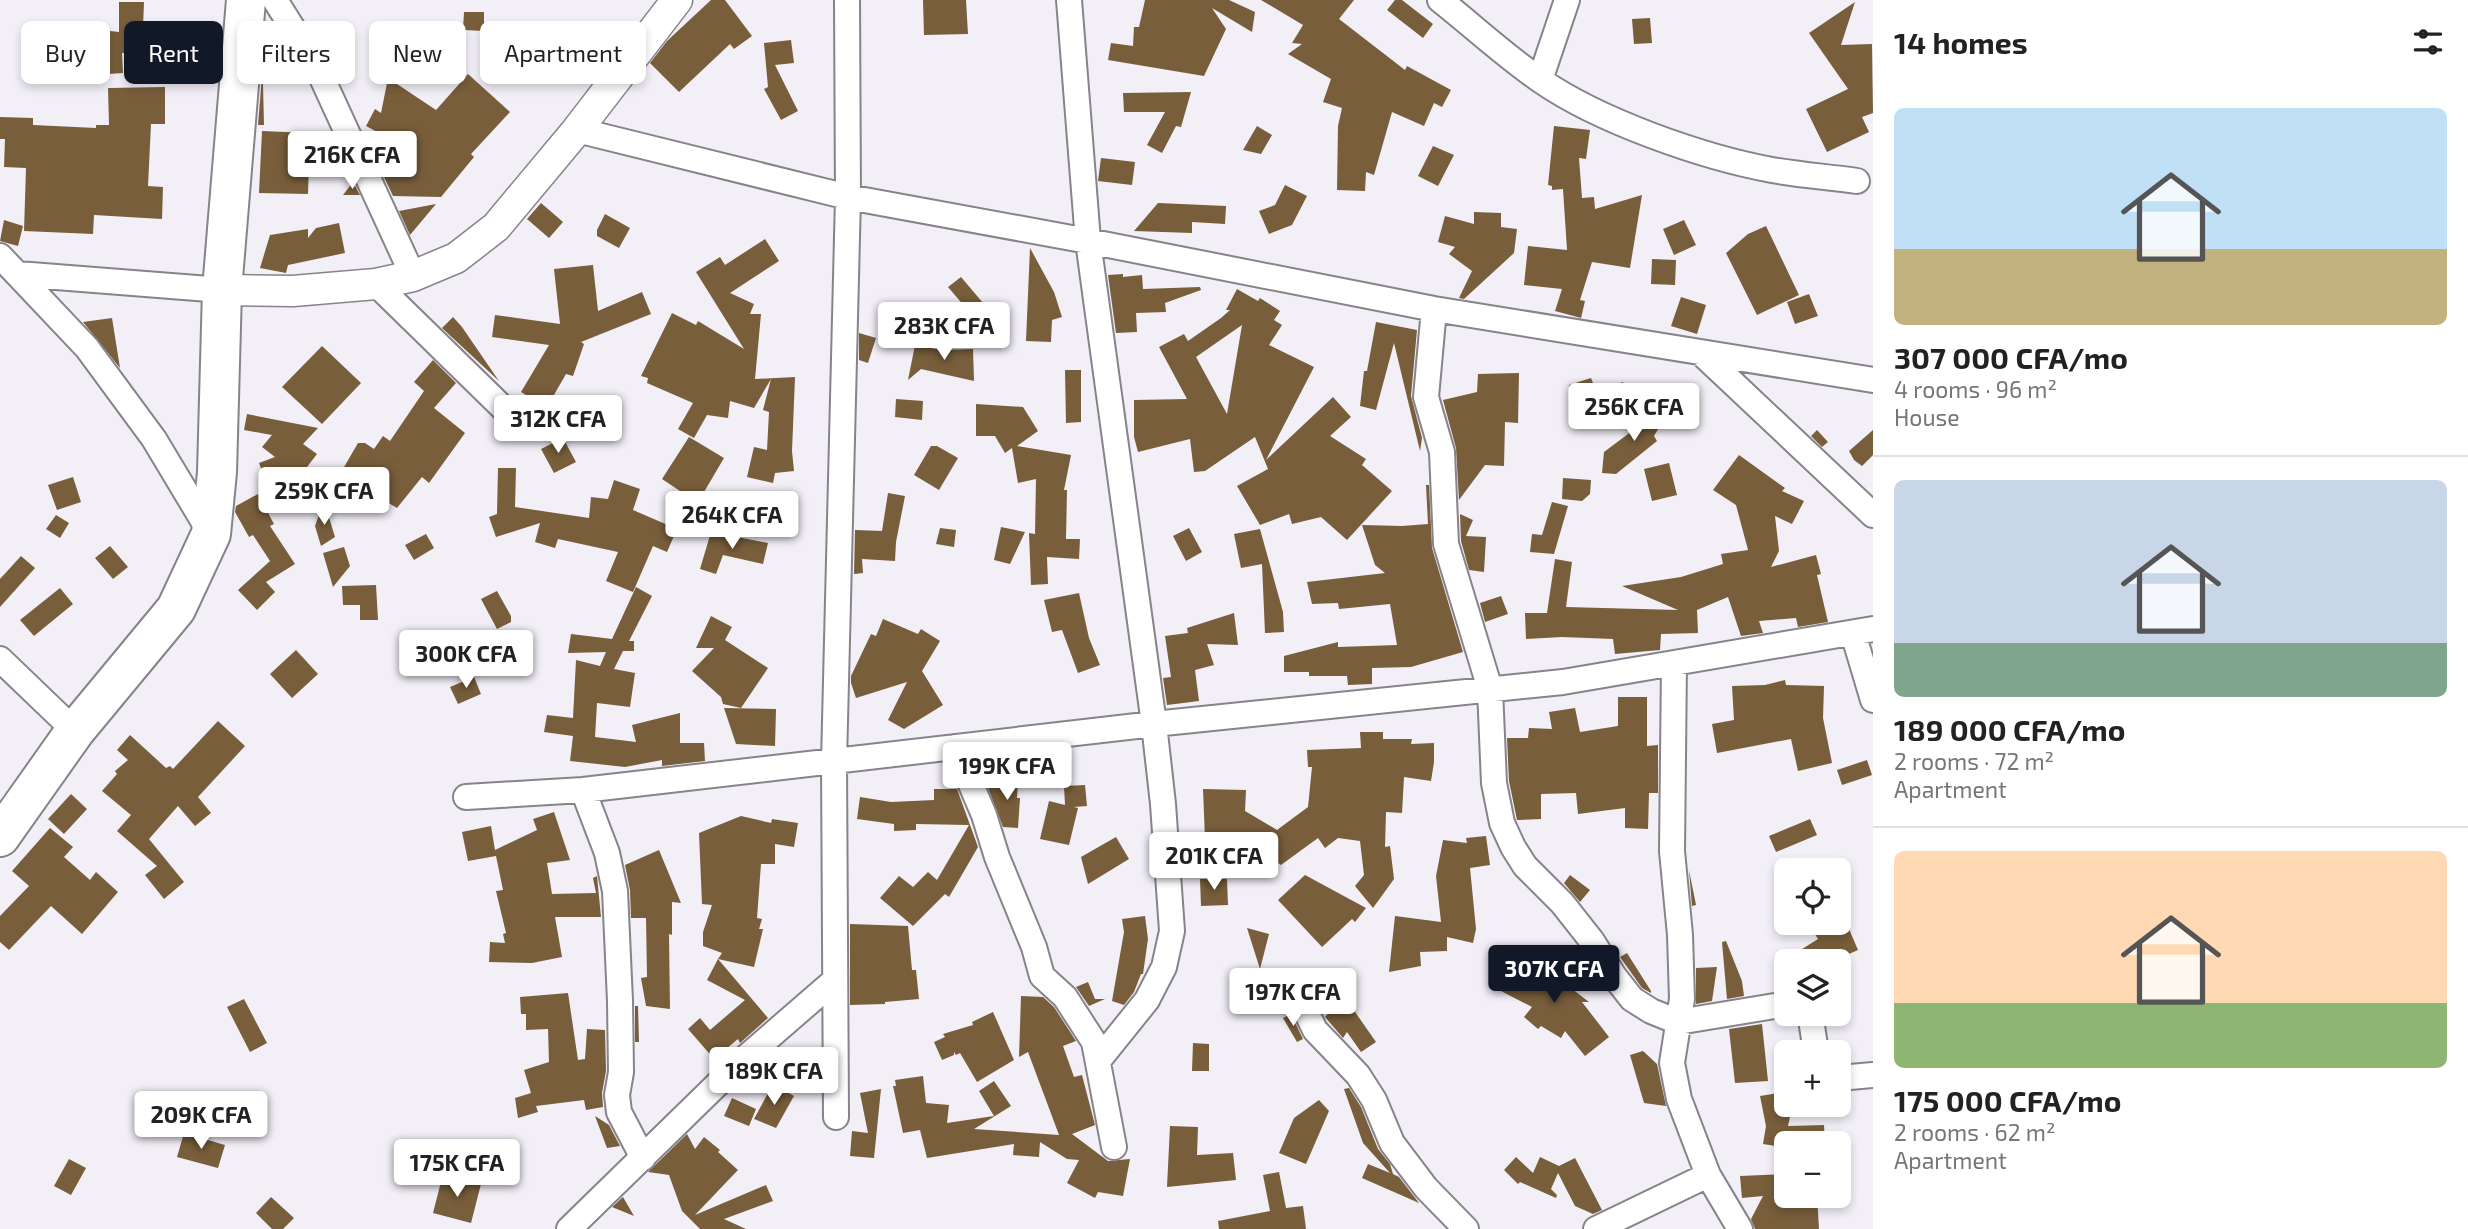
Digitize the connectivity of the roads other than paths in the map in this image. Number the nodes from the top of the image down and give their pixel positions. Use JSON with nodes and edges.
{"nodes":[{"id":1,"x":246,"y":0,"type":"edge"},
{"id":2,"x":275,"y":0,"type":"edge"},
{"id":3,"x":677,"y":0,"type":"edge"},
{"id":4,"x":847,"y":0,"type":"edge"},
{"id":5,"x":1069,"y":0,"type":"edge"},
{"id":6,"x":1440,"y":0,"type":"edge"},
{"id":7,"x":1567,"y":0,"type":"edge"},
{"id":8,"x":1540,"y":80,"type":"junction"},
{"id":9,"x":577,"y":130,"type":"junction"},
{"id":10,"x":1857,"y":180,"type":"dead end"},
{"id":11,"x":848,"y":197,"type":"junction"},
{"id":12,"x":1088,"y":241,"type":"junction"},
{"id":13,"x":0,"y":256,"type":"edge"},
{"id":14,"x":18,"y":275,"type":"junction"},
{"id":15,"x":413,"y":276,"type":"junction"},
{"id":16,"x":376,"y":284,"type":"junction"},
{"id":17,"x":222,"y":290,"type":"junction"},
{"id":18,"x":1434,"y":309,"type":"junction"},
{"id":19,"x":1699,"y":352,"type":"junction"},
{"id":20,"x":1873,"y":380,"type":"edge"},
{"id":21,"x":506,"y":411,"type":"dead end"},
{"id":22,"x":1873,"y":515,"type":"edge"},
{"id":23,"x":211,"y":534,"type":"junction"},
{"id":24,"x":1863,"y":631,"type":"edge"},
{"id":25,"x":0,"y":659,"type":"edge"},
{"id":26,"x":1674,"y":663,"type":"junction"},
{"id":27,"x":1490,"y":689,"type":"junction"},
{"id":28,"x":1873,"y":700,"type":"edge"},
{"id":29,"x":1154,"y":724,"type":"junction"},
{"id":30,"x":75,"y":731,"type":"junction"},
{"id":31,"x":955,"y":747,"type":"junction"},
{"id":32,"x":834,"y":762,"type":"junction"},
{"id":33,"x":583,"y":790,"type":"junction"},
{"id":34,"x":466,"y":797,"type":"dead end"},
{"id":35,"x":0,"y":837,"type":"edge"},
{"id":36,"x":835,"y":980,"type":"junction"},
{"id":37,"x":1297,"y":993,"type":"dead end"},
{"id":38,"x":1774,"y":1005,"type":"edge"},
{"id":39,"x":1678,"y":1022,"type":"junction"},
{"id":40,"x":1098,"y":1060,"type":"junction"},
{"id":41,"x":1873,"y":1075,"type":"edge"},
{"id":42,"x":1851,"y":1077,"type":"edge"},
{"id":43,"x":836,"y":1117,"type":"dead end"},
{"id":44,"x":1114,"y":1147,"type":"dead end"},
{"id":45,"x":643,"y":1158,"type":"junction"},
{"id":46,"x":1707,"y":1175,"type":"junction"},
{"id":47,"x":569,"y":1229,"type":"edge"},
{"id":48,"x":1466,"y":1229,"type":"edge"},
{"id":49,"x":1596,"y":1229,"type":"edge"},
{"id":50,"x":1740,"y":1229,"type":"edge"}],
"edges":[{"from":1,"to":17,"type":"main road"},
{"from":2,"to":15,"type":"street"},
{"from":3,"to":9,"type":"street"},
{"from":4,"to":11,"type":"street"},
{"from":5,"to":12,"type":"street"},
{"from":6,"to":8,"type":"street"},
{"from":7,"to":8,"type":"street"},
{"from":8,"to":10,"type":"street"},
{"from":9,"to":11,"type":"street"},
{"from":9,"to":15,"type":"street"},
{"from":11,"to":12,"type":"street"},
{"from":11,"to":32,"type":"street"},
{"from":12,"to":18,"type":"street"},
{"from":12,"to":29,"type":"street"},
{"from":13,"to":14,"type":"street"},
{"from":14,"to":17,"type":"street"},
{"from":14,"to":23,"type":"street"},
{"from":15,"to":16,"type":"street"},
{"from":16,"to":17,"type":"street"},
{"from":16,"to":21,"type":"street"},
{"from":17,"to":23,"type":"main road"},
{"from":18,"to":19,"type":"street"},
{"from":18,"to":27,"type":"street"},
{"from":19,"to":20,"type":"street"},
{"from":19,"to":22,"type":"street"},
{"from":23,"to":30,"type":"main road"},
{"from":24,"to":26,"type":"street"},
{"from":24,"to":28,"type":"street"},
{"from":25,"to":30,"type":"street"},
{"from":26,"to":27,"type":"street"},
{"from":26,"to":39,"type":"street"},
{"from":27,"to":29,"type":"street"},
{"from":27,"to":39,"type":"street"},
{"from":29,"to":31,"type":"street"},
{"from":29,"to":40,"type":"street"},
{"from":30,"to":35,"type":"main road"},
{"from":31,"to":32,"type":"street"},
{"from":31,"to":40,"type":"street"},
{"from":32,"to":33,"type":"street"},
{"from":32,"to":36,"type":"street"},
{"from":33,"to":34,"type":"street"},
{"from":33,"to":45,"type":"street"},
{"from":36,"to":43,"type":"street"},
{"from":36,"to":45,"type":"street"},
{"from":37,"to":48,"type":"street"},
{"from":38,"to":39,"type":"street"},
{"from":39,"to":46,"type":"street"},
{"from":40,"to":44,"type":"street"},
{"from":41,"to":42,"type":"street"},
{"from":45,"to":47,"type":"street"},
{"from":46,"to":49,"type":"street"},
{"from":46,"to":50,"type":"street"}]}
